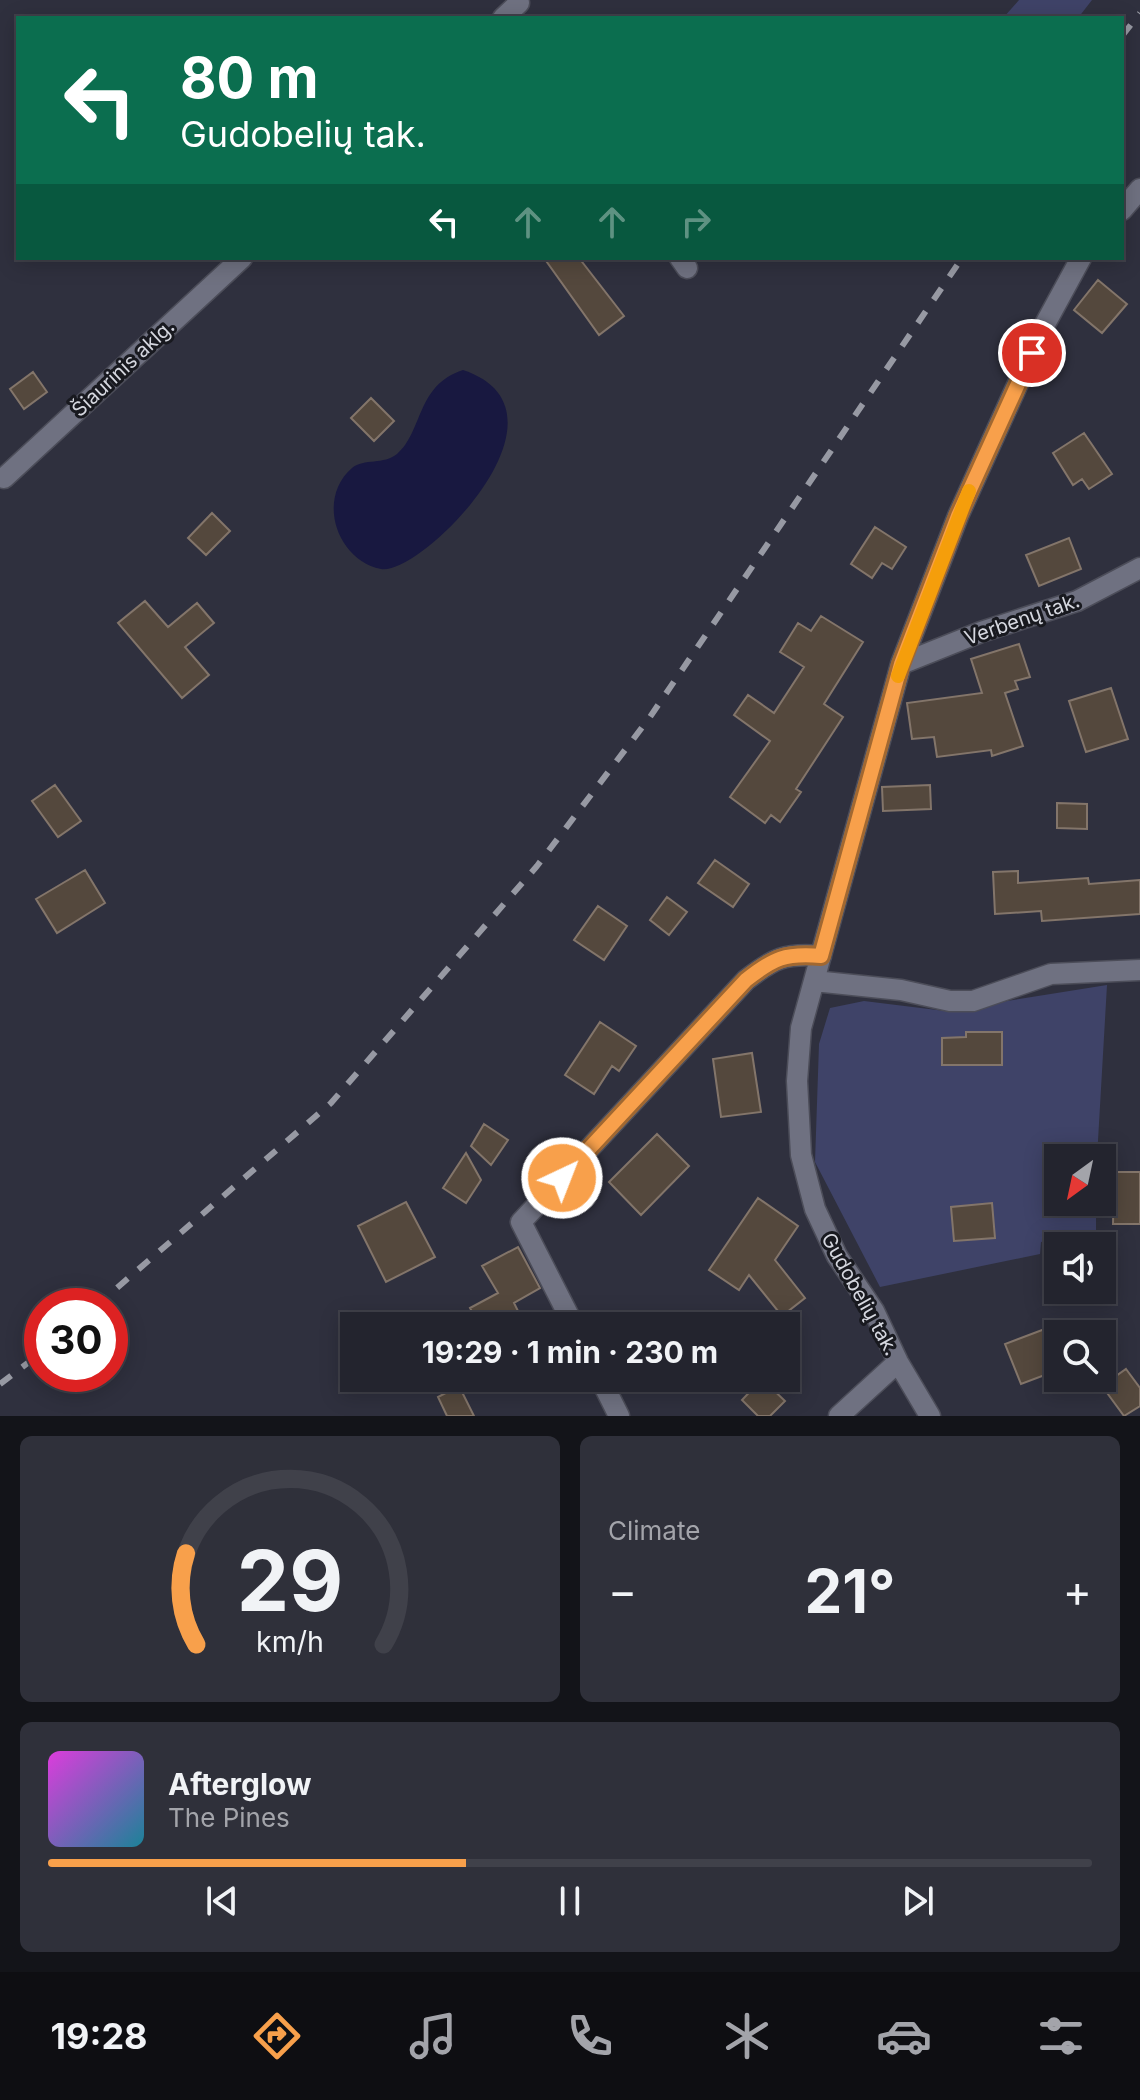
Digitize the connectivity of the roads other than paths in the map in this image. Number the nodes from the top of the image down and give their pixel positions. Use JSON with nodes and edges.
{"nodes":[{"id":1,"x":1140,"y":189,"type":"edge"},
{"id":2,"x":1124,"y":208,"type":"edge"},
{"id":3,"x":240,"y":260,"type":"edge"},
{"id":4,"x":1080,"y":260,"type":"edge"},
{"id":5,"x":4,"y":478,"type":"dead end"},
{"id":6,"x":1140,"y":568,"type":"edge"},
{"id":7,"x":901,"y":664,"type":"junction"},
{"id":8,"x":821,"y":956,"type":"junction"},
{"id":9,"x":1140,"y":970,"type":"edge"},
{"id":10,"x":814,"y":981,"type":"junction"},
{"id":11,"x":567,"y":1312,"type":"edge"},
{"id":12,"x":898,"y":1362,"type":"junction"},
{"id":13,"x":607,"y":1392,"type":"edge"},
{"id":14,"x":619,"y":1416,"type":"edge"},
{"id":15,"x":839,"y":1416,"type":"edge"},
{"id":16,"x":930,"y":1416,"type":"edge"}],
"edges":[{"from":1,"to":2,"type":"street"},
{"from":3,"to":5,"type":"street","name":"Šiaurinis aklg."},
{"from":4,"to":7,"type":"street","name":"Gudobelių tak."},
{"from":6,"to":7,"type":"street","name":"Verbenų tak."},
{"from":7,"to":8,"type":"street","name":"Gudobelių tak."},
{"from":8,"to":10,"type":"street","name":"Gudobelių tak."},
{"from":8,"to":11,"type":"street"},
{"from":9,"to":10,"type":"street"},
{"from":10,"to":12,"type":"street","name":"Gudobelių tak."},
{"from":12,"to":15,"type":"street"},
{"from":12,"to":16,"type":"street","name":"Gudobelių tak."},
{"from":13,"to":14,"type":"street"}]}
